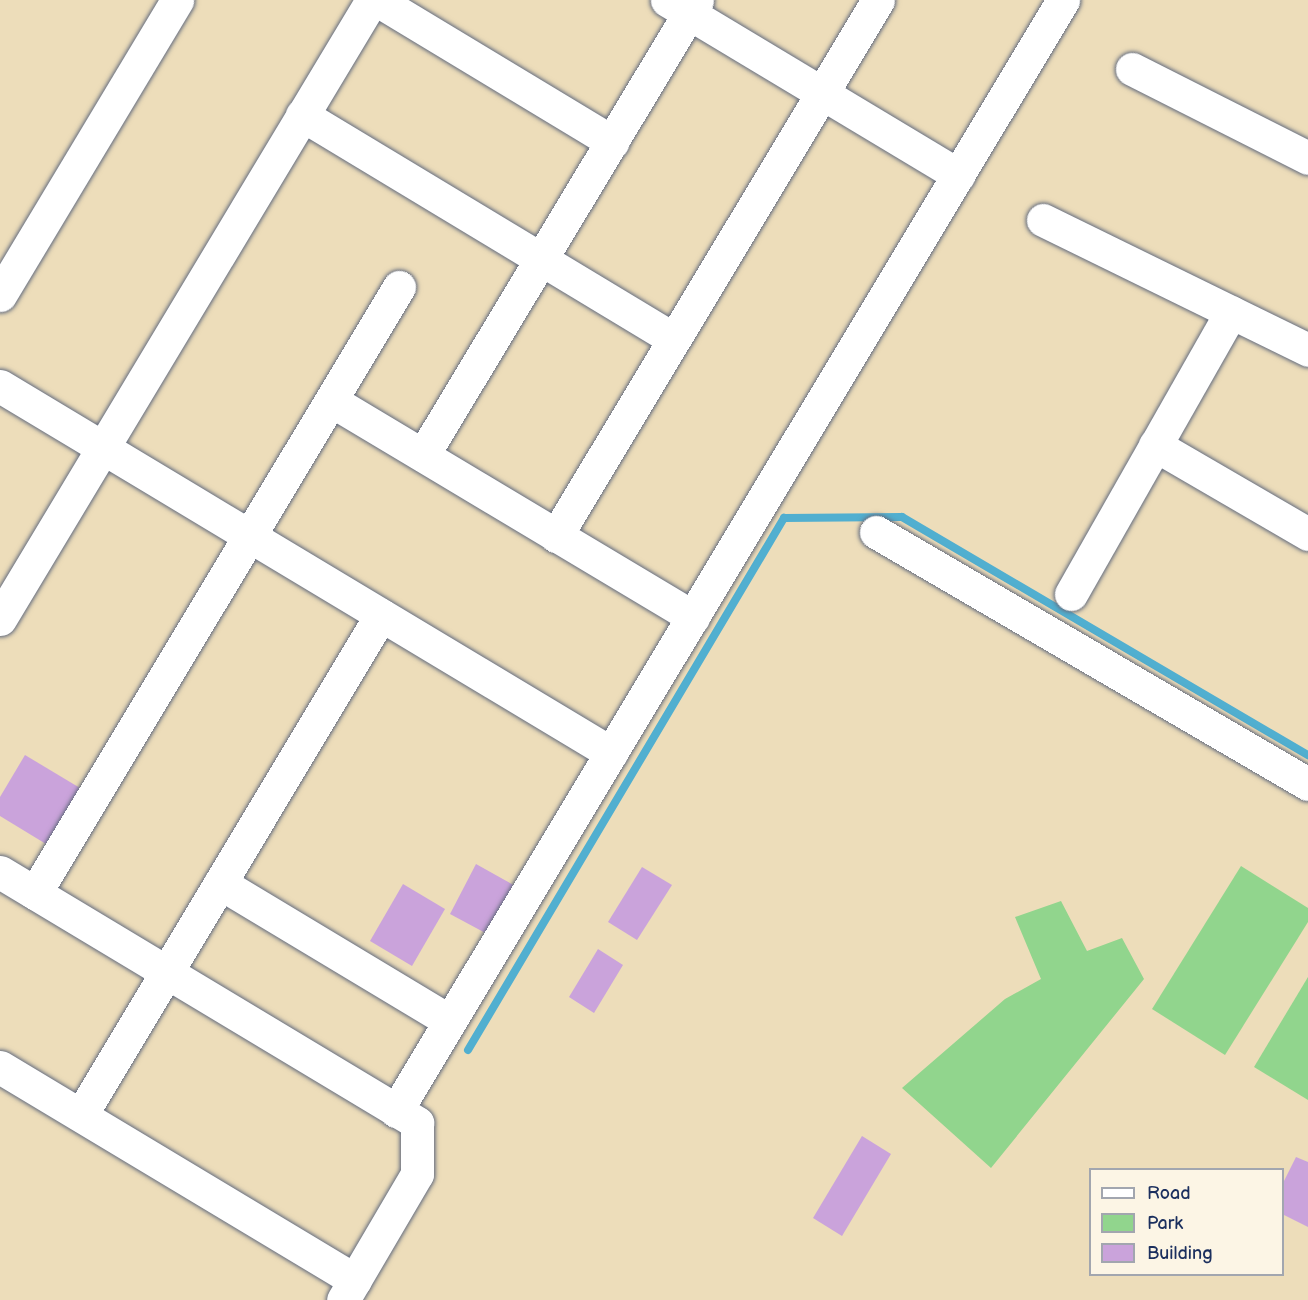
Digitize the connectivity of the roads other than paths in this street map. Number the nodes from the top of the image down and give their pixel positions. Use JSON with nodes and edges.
{"nodes":[{"id":1,"x":177,"y":0,"type":"edge"},
{"id":2,"x":372,"y":0,"type":"edge"},
{"id":3,"x":377,"y":0,"type":"edge"},
{"id":4,"x":878,"y":0,"type":"edge"},
{"id":5,"x":1063,"y":0,"type":"edge"},
{"id":6,"x":684,"y":4,"type":"edge"},
{"id":7,"x":1132,"y":69,"type":"dead end"},
{"id":8,"x":822,"y":93,"type":"junction"},
{"id":9,"x":302,"y":115,"type":"junction"},
{"id":10,"x":612,"y":142,"type":"junction"},
{"id":11,"x":1308,"y":158,"type":"edge"},
{"id":12,"x":958,"y":176,"type":"junction"},
{"id":13,"x":1043,"y":220,"type":"dead end"},
{"id":14,"x":541,"y":259,"type":"junction"},
{"id":15,"x":399,"y":287,"type":"dead end"},
{"id":16,"x":0,"y":294,"type":"edge"},
{"id":17,"x":1231,"y":312,"type":"junction"},
{"id":18,"x":674,"y":339,"type":"junction"},
{"id":19,"x":1308,"y":350,"type":"edge"},
{"id":20,"x":0,"y":386,"type":"edge"},
{"id":21,"x":332,"y":400,"type":"junction"},
{"id":22,"x":1155,"y":446,"type":"junction"},
{"id":23,"x":103,"y":448,"type":"junction"},
{"id":24,"x":423,"y":455,"type":"junction"},
{"id":25,"x":876,"y":532,"type":"dead end"},
{"id":26,"x":1308,"y":534,"type":"edge"},
{"id":27,"x":250,"y":536,"type":"junction"},
{"id":28,"x":556,"y":536,"type":"junction"},
{"id":29,"x":1071,"y":594,"type":"dead end"},
{"id":30,"x":381,"y":615,"type":"junction"},
{"id":31,"x":693,"y":617,"type":"junction"},
{"id":32,"x":0,"y":619,"type":"edge"},
{"id":33,"x":611,"y":753,"type":"junction"},
{"id":34,"x":1308,"y":784,"type":"edge"},
{"id":35,"x":0,"y":872,"type":"edge"},
{"id":36,"x":220,"y":883,"type":"junction"},
{"id":37,"x":35,"y":893,"type":"junction"},
{"id":38,"x":167,"y":972,"type":"junction"},
{"id":39,"x":450,"y":1022,"type":"junction"},
{"id":40,"x":0,"y":1066,"type":"edge"},
{"id":41,"x":396,"y":1111,"type":"junction"},
{"id":42,"x":81,"y":1115,"type":"junction"},
{"id":43,"x":349,"y":1290,"type":"edge"}],
"edges":[{"from":1,"to":16,"type":"street"},
{"from":2,"to":9,"type":"street"},
{"from":3,"to":10,"type":"street"},
{"from":4,"to":8,"type":"street"},
{"from":5,"to":12,"type":"street"},
{"from":6,"to":8,"type":"street"},
{"from":6,"to":10,"type":"street"},
{"from":7,"to":11,"type":"street"},
{"from":8,"to":12,"type":"street"},
{"from":8,"to":18,"type":"street"},
{"from":9,"to":14,"type":"street"},
{"from":9,"to":23,"type":"street"},
{"from":10,"to":14,"type":"street"},
{"from":12,"to":31,"type":"street"},
{"from":13,"to":17,"type":"street"},
{"from":14,"to":18,"type":"street"},
{"from":14,"to":24,"type":"street"},
{"from":15,"to":21,"type":"street"},
{"from":17,"to":19,"type":"street"},
{"from":17,"to":22,"type":"street"},
{"from":18,"to":28,"type":"street"},
{"from":20,"to":23,"type":"street"},
{"from":21,"to":24,"type":"street"},
{"from":21,"to":27,"type":"street"},
{"from":22,"to":26,"type":"street"},
{"from":22,"to":29,"type":"street"},
{"from":23,"to":27,"type":"street"},
{"from":23,"to":32,"type":"street"},
{"from":24,"to":28,"type":"street"},
{"from":25,"to":34,"type":"street"},
{"from":27,"to":30,"type":"street"},
{"from":27,"to":37,"type":"street"},
{"from":28,"to":31,"type":"street"},
{"from":30,"to":33,"type":"street"},
{"from":30,"to":36,"type":"street"},
{"from":31,"to":33,"type":"street"},
{"from":33,"to":39,"type":"street"},
{"from":35,"to":37,"type":"street"},
{"from":36,"to":38,"type":"street"},
{"from":36,"to":39,"type":"street"},
{"from":37,"to":38,"type":"street"},
{"from":38,"to":41,"type":"street"},
{"from":38,"to":42,"type":"street"},
{"from":39,"to":41,"type":"street"},
{"from":40,"to":42,"type":"street"},
{"from":41,"to":43,"type":"street"},
{"from":42,"to":43,"type":"street"}]}
